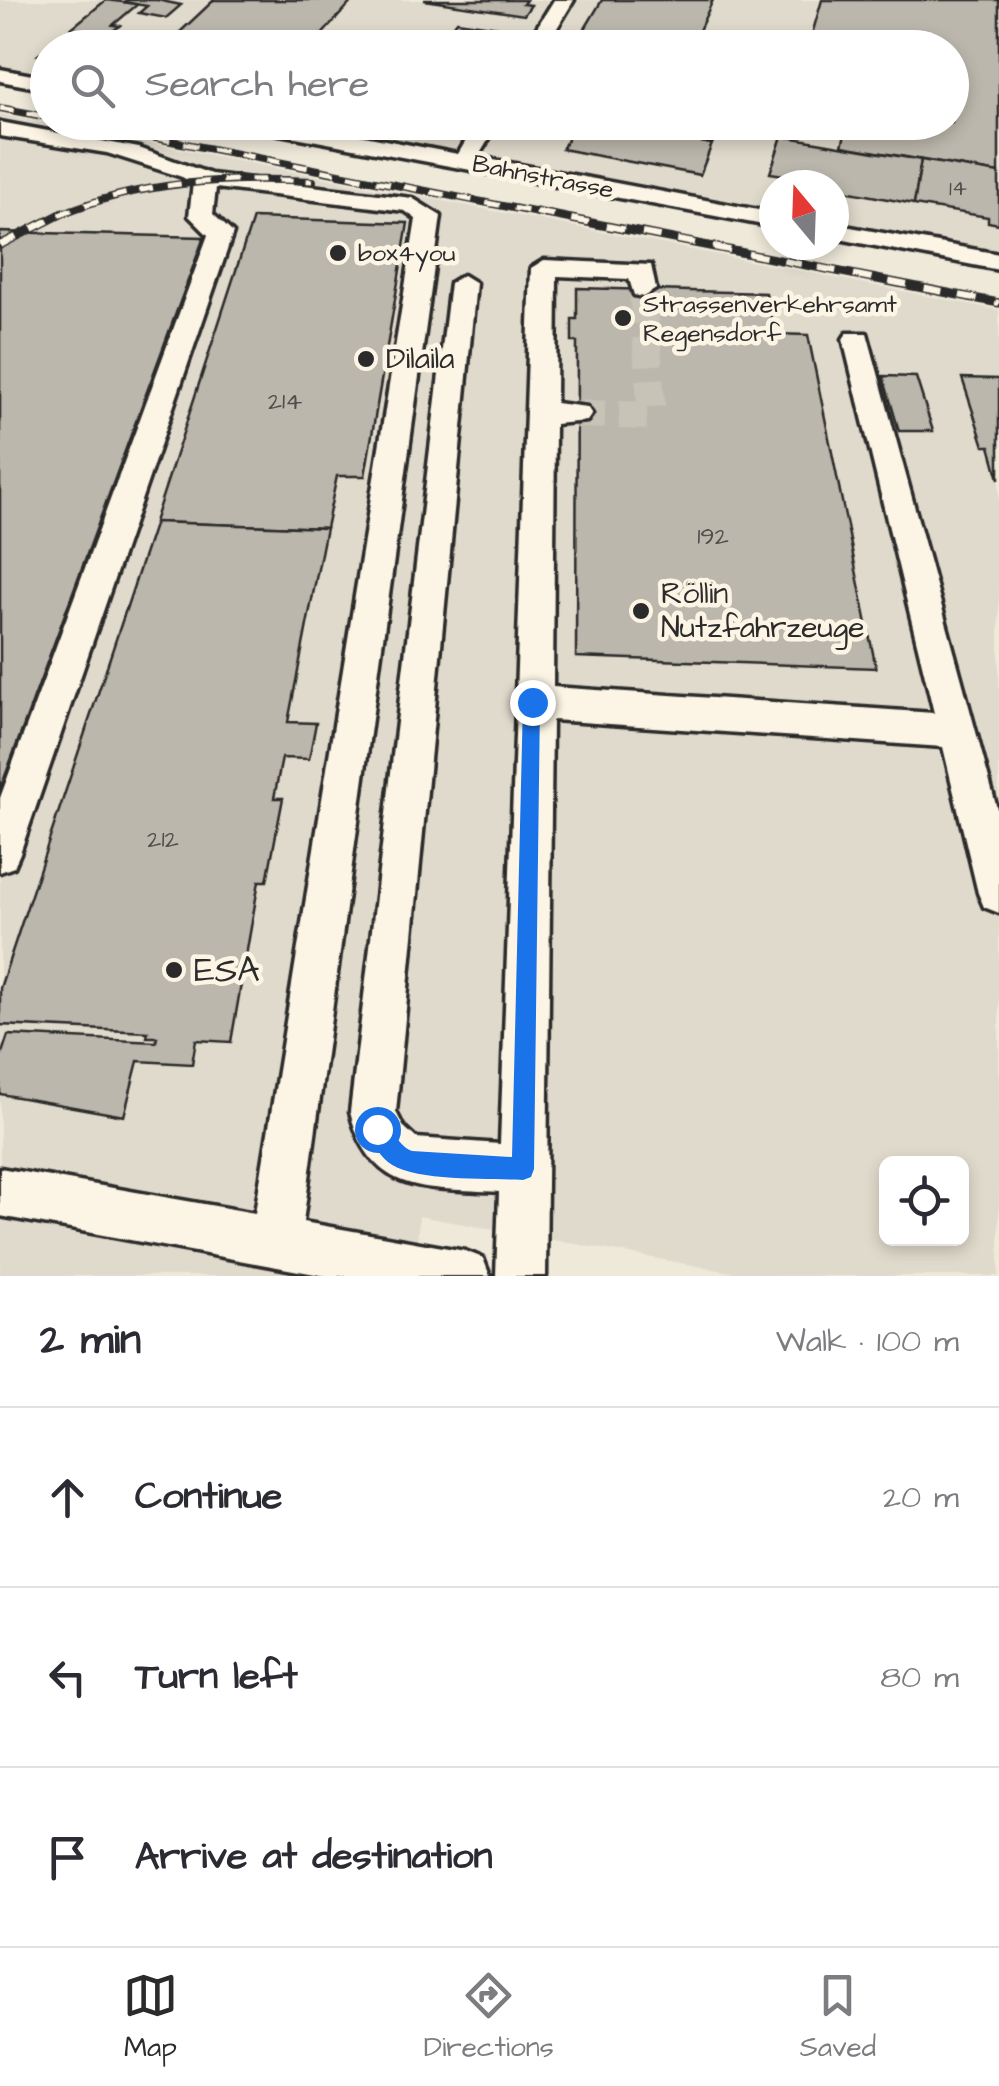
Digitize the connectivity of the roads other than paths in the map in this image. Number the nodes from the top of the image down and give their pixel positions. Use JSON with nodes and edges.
{"nodes":[{"id":1,"x":564,"y":0,"type":"edge"},
{"id":2,"x":545,"y":30,"type":"edge"},
{"id":3,"x":0,"y":75,"type":"edge"},
{"id":4,"x":30,"y":81,"type":"edge"},
{"id":5,"x":0,"y":129,"type":"edge"},
{"id":6,"x":30,"y":135,"type":"edge"},
{"id":7,"x":54,"y":140,"type":"edge"},
{"id":8,"x":348,"y":140,"type":"edge"},
{"id":9,"x":477,"y":140,"type":"edge"},
{"id":10,"x":464,"y":162,"type":"junction"},
{"id":11,"x":205,"y":180,"type":"junction"},
{"id":12,"x":759,"y":217,"type":"edge"},
{"id":13,"x":849,"y":234,"type":"edge"},
{"id":14,"x":999,"y":262,"type":"edge"},
{"id":15,"x":643,"y":280,"type":"dead end"},
{"id":16,"x":463,"y":283,"type":"dead end"},
{"id":17,"x":858,"y":339,"type":"dead end"},
{"id":18,"x":532,"y":702,"type":"junction"},
{"id":19,"x":958,"y":731,"type":"junction"},
{"id":20,"x":0,"y":853,"type":"edge"},
{"id":21,"x":999,"y":893,"type":"edge"},
{"id":22,"x":523,"y":1169,"type":"junction"},
{"id":23,"x":0,"y":1192,"type":"edge"},
{"id":24,"x":276,"y":1242,"type":"junction"},
{"id":25,"x":464,"y":1276,"type":"edge"},
{"id":26,"x":520,"y":1276,"type":"edge"}],
"edges":[{"from":1,"to":2,"type":"street"},
{"from":3,"to":4,"type":"street"},
{"from":5,"to":6,"type":"street"},
{"from":7,"to":11,"type":"street"},
{"from":8,"to":10,"type":"street","name":"Bahnstrasse"},
{"from":9,"to":10,"type":"street"},
{"from":10,"to":12,"type":"street","name":"Bahnstrasse"},
{"from":11,"to":20,"type":"street"},
{"from":11,"to":24,"type":"street"},
{"from":13,"to":14,"type":"street"},
{"from":15,"to":18,"type":"street"},
{"from":16,"to":22,"type":"street"},
{"from":17,"to":19,"type":"street"},
{"from":18,"to":19,"type":"street"},
{"from":18,"to":22,"type":"street"},
{"from":19,"to":21,"type":"street"},
{"from":22,"to":26,"type":"street"},
{"from":23,"to":24,"type":"street"},
{"from":24,"to":25,"type":"street"}]}
